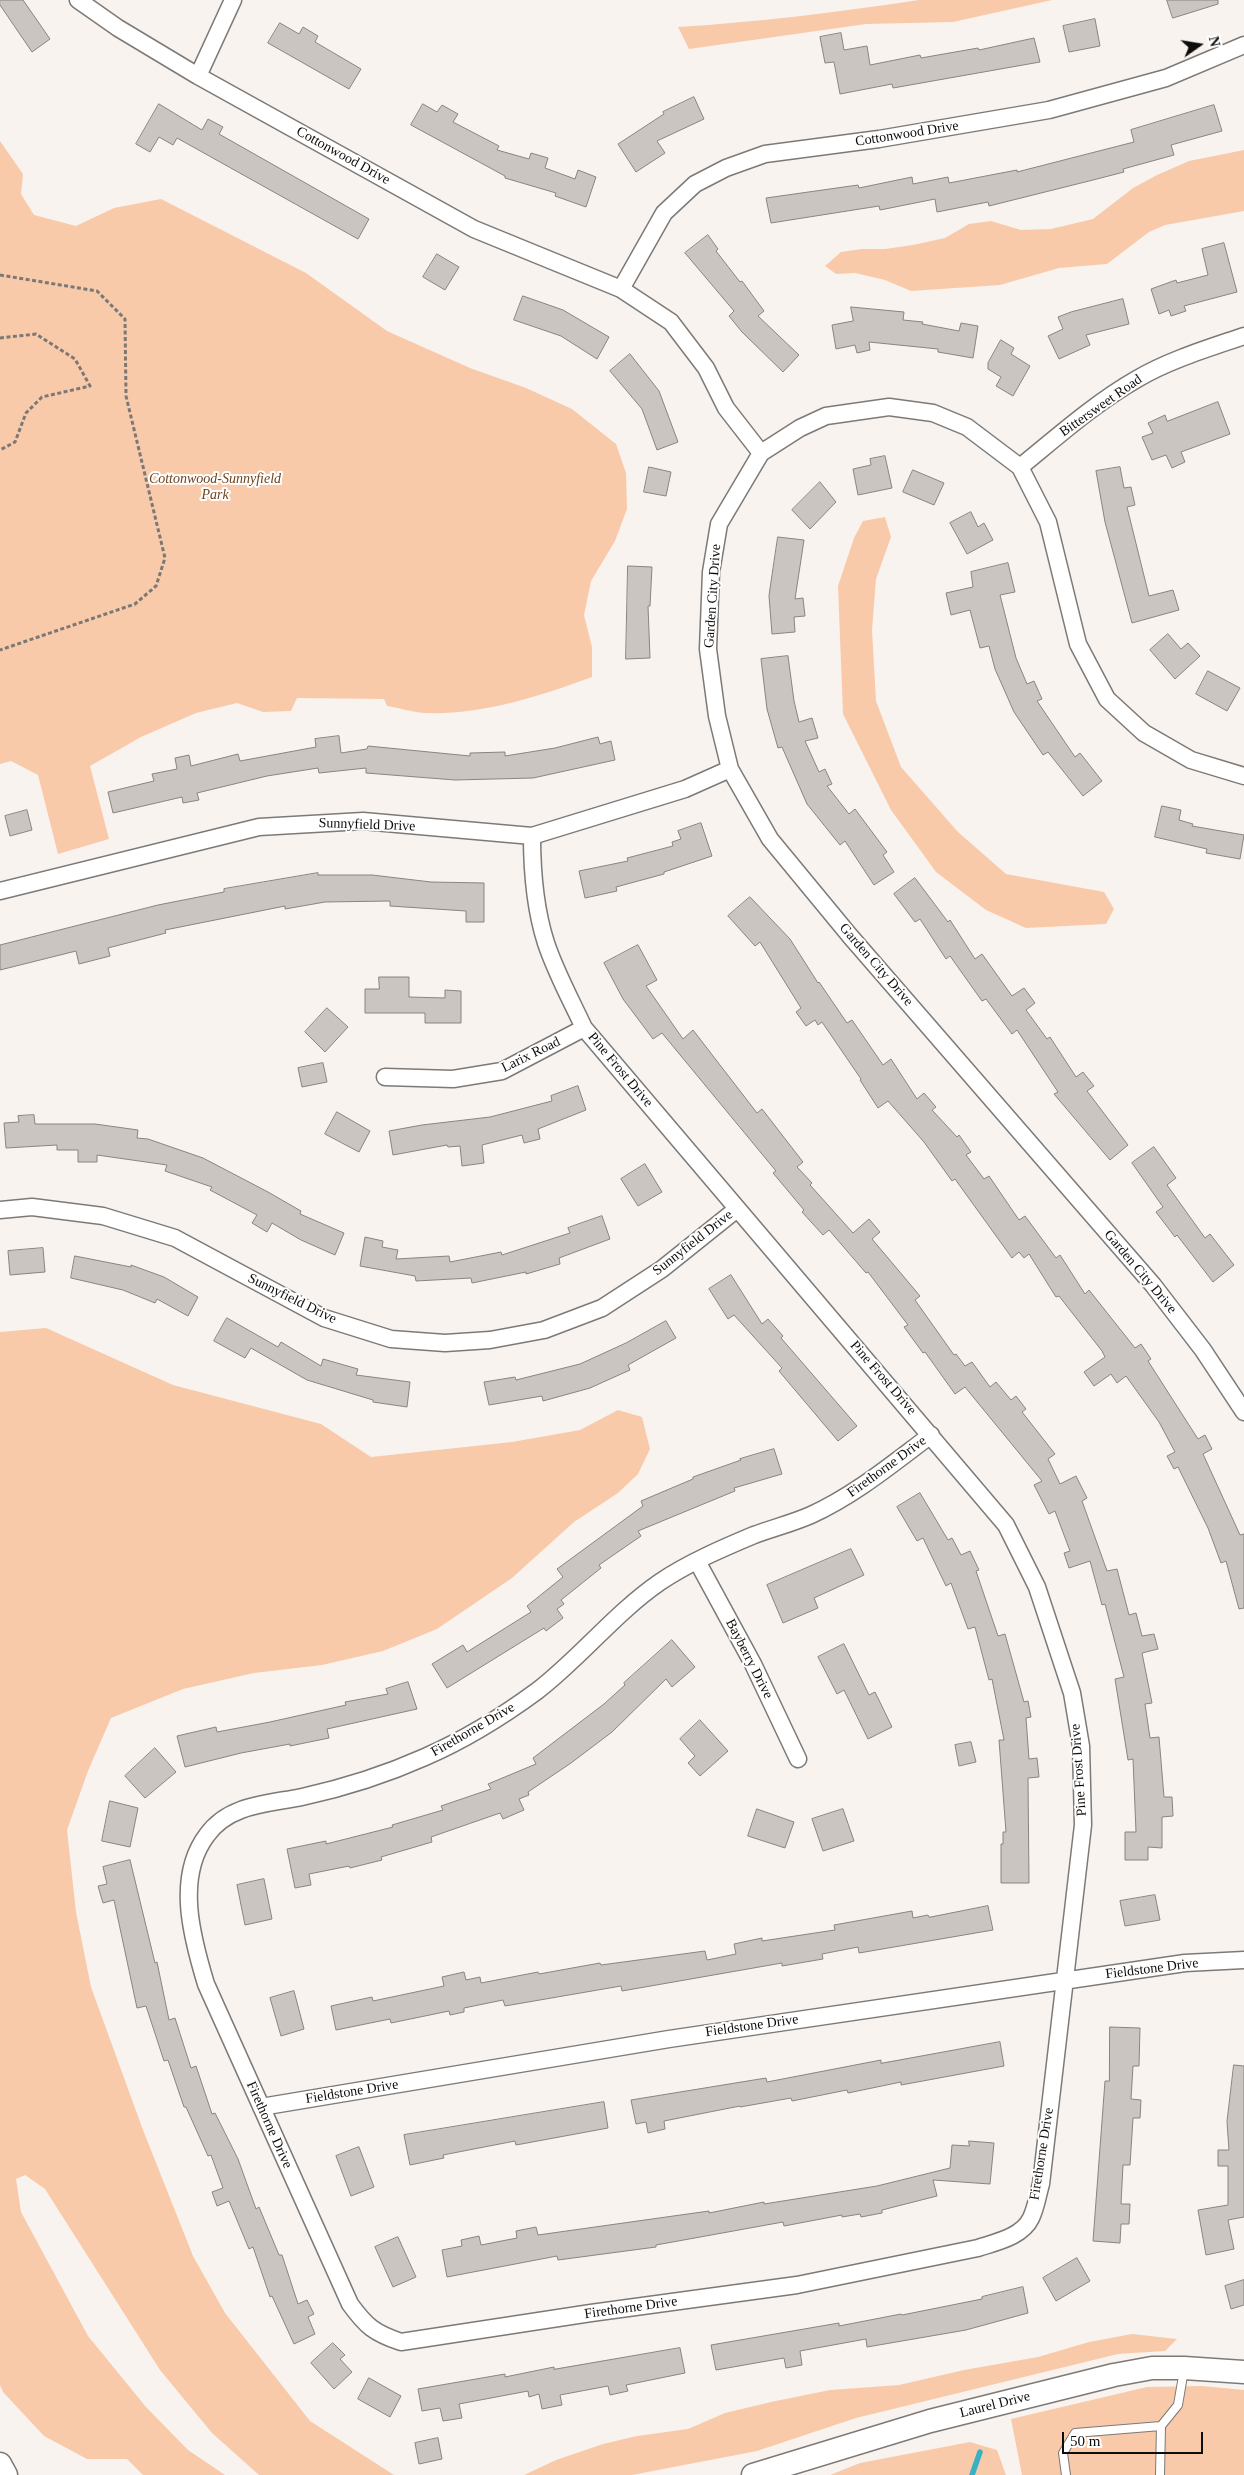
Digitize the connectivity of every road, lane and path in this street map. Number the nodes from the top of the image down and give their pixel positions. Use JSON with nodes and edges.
{"nodes":[{"id":1,"x":78,"y":0,"type":"edge"},
{"id":2,"x":234,"y":0,"type":"edge"},
{"id":3,"x":1244,"y":45,"type":"edge"},
{"id":4,"x":198,"y":76,"type":"junction"},
{"id":5,"x":0,"y":275,"type":"edge"},
{"id":6,"x":621,"y":289,"type":"junction"},
{"id":7,"x":1244,"y":336,"type":"edge"},
{"id":8,"x":0,"y":338,"type":"edge"},
{"id":9,"x":0,"y":450,"type":"edge"},
{"id":10,"x":761,"y":453,"type":"junction"},
{"id":11,"x":1020,"y":467,"type":"junction"},
{"id":12,"x":0,"y":650,"type":"edge"},
{"id":13,"x":730,"y":769,"type":"junction"},
{"id":14,"x":1244,"y":776,"type":"edge"},
{"id":15,"x":532,"y":836,"type":"junction"},
{"id":16,"x":0,"y":891,"type":"edge"},
{"id":17,"x":584,"y":1028,"type":"junction"},
{"id":18,"x":385,"y":1077,"type":"dead end"},
{"id":19,"x":737,"y":1209,"type":"junction"},
{"id":20,"x":0,"y":1210,"type":"edge"},
{"id":21,"x":1244,"y":1412,"type":"edge"},
{"id":22,"x":931,"y":1434,"type":"junction"},
{"id":23,"x":697,"y":1561,"type":"junction"},
{"id":24,"x":798,"y":1759,"type":"dead end"},
{"id":25,"x":1244,"y":1960,"type":"edge"},
{"id":26,"x":1065,"y":1980,"type":"junction"},
{"id":27,"x":261,"y":2107,"type":"junction"},
{"id":28,"x":1184,"y":2368,"type":"junction"},
{"id":29,"x":1244,"y":2372,"type":"edge"},
{"id":30,"x":1161,"y":2426,"type":"junction"},
{"id":31,"x":0,"y":2464,"type":"edge"},
{"id":32,"x":6,"y":2475,"type":"edge"},
{"id":33,"x":752,"y":2475,"type":"edge"},
{"id":34,"x":1066,"y":2475,"type":"edge"},
{"id":35,"x":1160,"y":2475,"type":"edge"}],
"edges":[{"from":1,"to":4,"type":"street","name":"Cottonwood Drive"},
{"from":2,"to":4,"type":"street"},
{"from":3,"to":6,"type":"street","name":"Cottonwood Drive"},
{"from":4,"to":6,"type":"street","name":"Cottonwood Drive"},
{"from":5,"to":12,"type":"path"},
{"from":6,"to":10,"type":"street","name":"Cottonwood Drive"},
{"from":7,"to":11,"type":"street","name":"Bittersweet Road"},
{"from":8,"to":9,"type":"path"},
{"from":10,"to":11,"type":"street","name":"Garden City Drive"},
{"from":10,"to":13,"type":"street","name":"Garden City Drive"},
{"from":11,"to":14,"type":"street","name":"Garden City Drive"},
{"from":13,"to":15,"type":"street","name":"Sunnyfield Drive"},
{"from":13,"to":21,"type":"street","name":"Garden City Drive"},
{"from":15,"to":16,"type":"street","name":"Sunnyfield Drive"},
{"from":15,"to":17,"type":"street","name":"Pine Frost Drive"},
{"from":17,"to":18,"type":"street","name":"Larix Road"},
{"from":17,"to":19,"type":"street","name":"Pine Frost Drive"},
{"from":19,"to":20,"type":"street","name":"Sunnyfield Drive"},
{"from":19,"to":22,"type":"street","name":"Pine Frost Drive"},
{"from":22,"to":23,"type":"street","name":"Firethorne Drive"},
{"from":22,"to":26,"type":"street","name":"Pine Frost Drive"},
{"from":23,"to":24,"type":"street","name":"Bayberry Drive"},
{"from":23,"to":27,"type":"street","name":"Firethorne Drive"},
{"from":25,"to":26,"type":"street","name":"Fieldstone Drive"},
{"from":26,"to":27,"type":"street","name":"Fieldstone Drive"},
{"from":26,"to":27,"type":"street","name":"Firethorne Drive"},
{"from":28,"to":29,"type":"street","name":"Laurel Drive"},
{"from":28,"to":30,"type":"lane"},
{"from":28,"to":33,"type":"street","name":"Laurel Drive"},
{"from":30,"to":34,"type":"lane"},
{"from":30,"to":35,"type":"lane"},
{"from":31,"to":32,"type":"street"}]}
